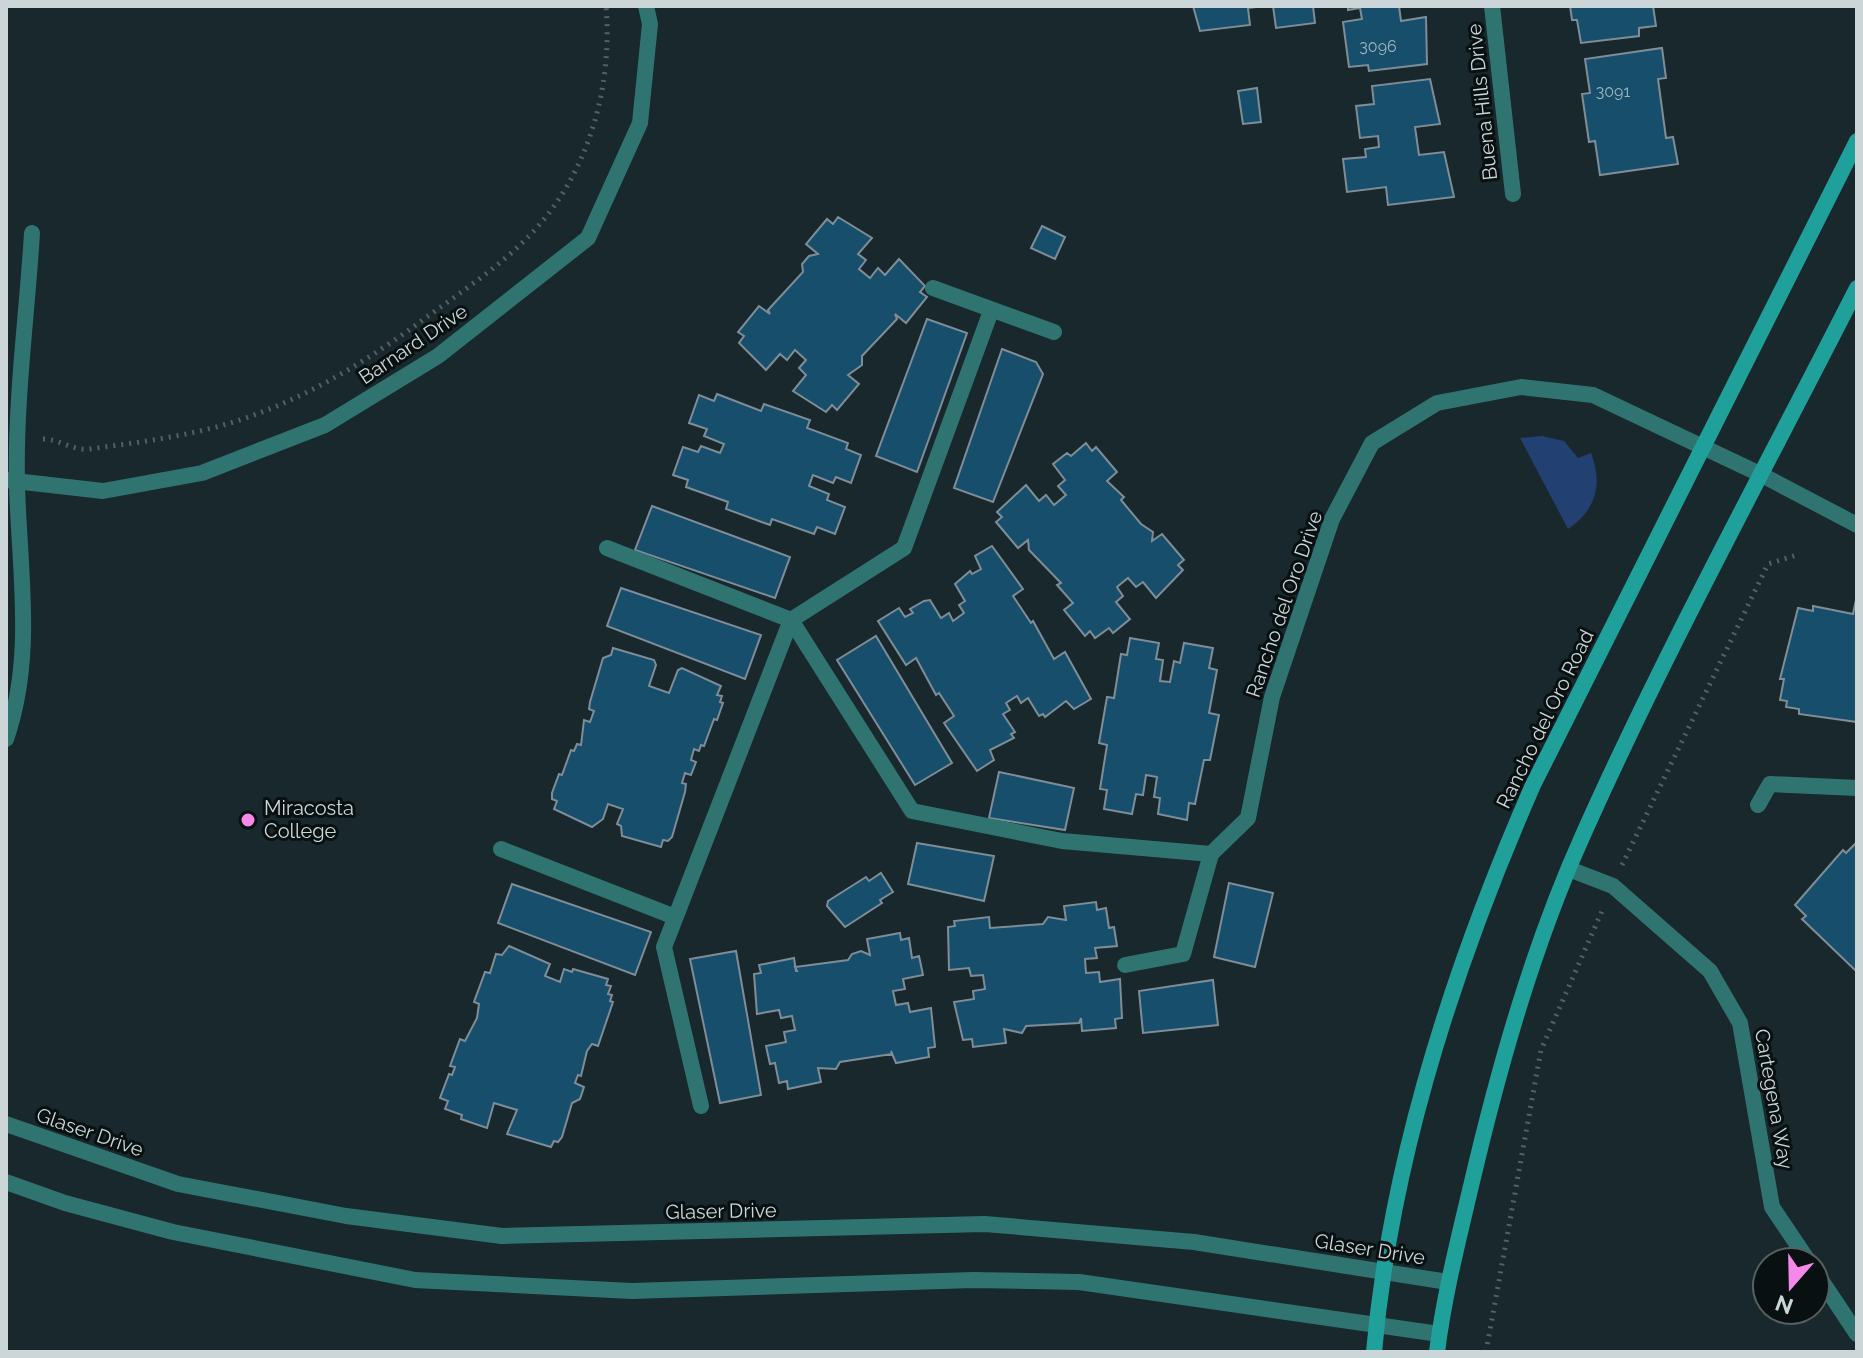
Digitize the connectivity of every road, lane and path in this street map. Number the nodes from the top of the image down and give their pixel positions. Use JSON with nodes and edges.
{"nodes":[{"id":1,"x":606,"y":6,"type":"edge"},
{"id":2,"x":646,"y":6,"type":"edge"},
{"id":3,"x":1492,"y":6,"type":"edge"},
{"id":4,"x":1857,"y":141,"type":"edge"},
{"id":5,"x":1513,"y":194,"type":"dead end"},
{"id":6,"x":32,"y":233,"type":"dead end"},
{"id":7,"x":933,"y":288,"type":"dead end"},
{"id":8,"x":1857,"y":288,"type":"edge"},
{"id":9,"x":991,"y":311,"type":"junction"},
{"id":10,"x":1054,"y":332,"type":"dead end"},
{"id":11,"x":19,"y":439,"type":"junction"},
{"id":12,"x":1703,"y":449,"type":"junction"},
{"id":13,"x":1762,"y":475,"type":"junction"},
{"id":14,"x":12,"y":480,"type":"edge"},
{"id":15,"x":1857,"y":525,"type":"edge"},
{"id":16,"x":607,"y":548,"type":"dead end"},
{"id":17,"x":1800,"y":554,"type":"dead end"},
{"id":18,"x":791,"y":620,"type":"junction"},
{"id":19,"x":6,"y":739,"type":"edge"},
{"id":20,"x":1857,"y":788,"type":"edge"},
{"id":21,"x":1758,"y":805,"type":"dead end"},
{"id":22,"x":501,"y":849,"type":"dead end"},
{"id":23,"x":1211,"y":854,"type":"junction"},
{"id":24,"x":1569,"y":869,"type":"junction"},
{"id":25,"x":1613,"y":886,"type":"junction"},
{"id":26,"x":675,"y":917,"type":"junction"},
{"id":27,"x":1125,"y":965,"type":"dead end"},
{"id":28,"x":701,"y":1106,"type":"dead end"},
{"id":29,"x":6,"y":1124,"type":"edge"},
{"id":30,"x":6,"y":1182,"type":"edge"},
{"id":31,"x":1798,"y":1246,"type":"edge"},
{"id":32,"x":1382,"y":1270,"type":"junction"},
{"id":33,"x":1448,"y":1282,"type":"junction"},
{"id":34,"x":1831,"y":1295,"type":"edge"},
{"id":35,"x":1377,"y":1323,"type":"junction"},
{"id":36,"x":1439,"y":1334,"type":"junction"},
{"id":37,"x":1857,"y":1334,"type":"edge"},
{"id":38,"x":1374,"y":1352,"type":"edge"},
{"id":39,"x":1437,"y":1352,"type":"edge"},
{"id":40,"x":1486,"y":1352,"type":"edge"}],
"edges":[{"from":1,"to":11,"type":"path"},
{"from":2,"to":14,"type":"street","name":"Barnard Drive"},
{"from":3,"to":5,"type":"street","name":"Buena Hills Drive"},
{"from":4,"to":12,"type":"main road","name":"Rancho del Oro Road"},
{"from":6,"to":11,"type":"street"},
{"from":7,"to":9,"type":"street"},
{"from":8,"to":13,"type":"main road"},
{"from":9,"to":10,"type":"street"},
{"from":9,"to":18,"type":"street"},
{"from":11,"to":14,"type":"street"},
{"from":12,"to":13,"type":"street","name":"Rancho del Oro Drive"},
{"from":12,"to":23,"type":"street","name":"Rancho del Oro Drive"},
{"from":12,"to":32,"type":"main road","name":"Rancho del Oro Road"},
{"from":13,"to":15,"type":"street","name":"Rancho del Oro Drive"},
{"from":13,"to":24,"type":"main road"},
{"from":14,"to":19,"type":"street"},
{"from":16,"to":18,"type":"street"},
{"from":17,"to":25,"type":"path"},
{"from":18,"to":23,"type":"street"},
{"from":18,"to":26,"type":"street"},
{"from":20,"to":21,"type":"street"},
{"from":22,"to":26,"type":"street"},
{"from":23,"to":27,"type":"street"},
{"from":24,"to":25,"type":"street","name":"Cartegena Way"},
{"from":24,"to":33,"type":"main road"},
{"from":25,"to":31,"type":"street","name":"Cartegena Way"},
{"from":25,"to":40,"type":"path"},
{"from":26,"to":28,"type":"street"},
{"from":29,"to":32,"type":"street","name":"Glaser Drive"},
{"from":30,"to":35,"type":"street"},
{"from":32,"to":33,"type":"street","name":"Glaser Drive"},
{"from":32,"to":35,"type":"main road","name":"Rancho del Oro Road"},
{"from":33,"to":36,"type":"main road"},
{"from":34,"to":37,"type":"street"},
{"from":35,"to":36,"type":"street"},
{"from":35,"to":38,"type":"main road","name":"Rancho del Oro Road"},
{"from":36,"to":39,"type":"main road"}]}
